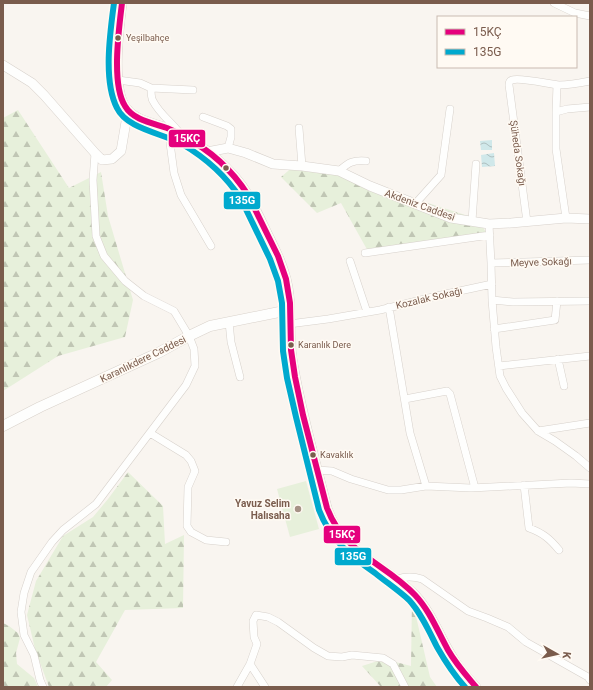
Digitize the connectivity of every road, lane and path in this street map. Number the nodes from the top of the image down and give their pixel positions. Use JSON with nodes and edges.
{"nodes":[{"id":1,"x":122,"y":3,"type":"edge"},
{"id":2,"x":554,"y":3,"type":"edge"},
{"id":3,"x":590,"y":16,"type":"edge"},
{"id":4,"x":3,"y":65,"type":"edge"},
{"id":5,"x":118,"y":80,"type":"junction"},
{"id":6,"x":590,"y":81,"type":"edge"},
{"id":7,"x":557,"y":85,"type":"junction"},
{"id":8,"x":151,"y":88,"type":"junction"},
{"id":9,"x":193,"y":90,"type":"dead end"},
{"id":10,"x":590,"y":107,"type":"edge"},
{"id":11,"x":450,"y":109,"type":"dead end"},
{"id":12,"x":128,"y":110,"type":"junction"},
{"id":13,"x":556,"y":112,"type":"junction"},
{"id":14,"x":203,"y":117,"type":"dead end"},
{"id":15,"x":299,"y":128,"type":"dead end"},
{"id":16,"x":177,"y":133,"type":"junction"},
{"id":17,"x":228,"y":148,"type":"junction"},
{"id":18,"x":206,"y":152,"type":"junction"},
{"id":19,"x":95,"y":154,"type":"junction"},
{"id":20,"x":366,"y":161,"type":"dead end"},
{"id":21,"x":476,"y":164,"type":"dead end"},
{"id":22,"x":302,"y":166,"type":"junction"},
{"id":23,"x":339,"y":171,"type":"junction"},
{"id":24,"x":415,"y":204,"type":"junction"},
{"id":25,"x":566,"y":218,"type":"junction"},
{"id":26,"x":590,"y":219,"type":"edge"},
{"id":27,"x":472,"y":221,"type":"junction"},
{"id":28,"x":527,"y":222,"type":"junction"},
{"id":29,"x":489,"y":224,"type":"junction"},
{"id":30,"x":490,"y":234,"type":"junction"},
{"id":31,"x":211,"y":246,"type":"dead end"},
{"id":32,"x":366,"y":253,"type":"dead end"},
{"id":33,"x":590,"y":260,"type":"edge"},
{"id":34,"x":350,"y":261,"type":"dead end"},
{"id":35,"x":492,"y":263,"type":"junction"},
{"id":36,"x":492,"y":284,"type":"junction"},
{"id":37,"x":492,"y":300,"type":"junction"},
{"id":38,"x":557,"y":301,"type":"junction"},
{"id":39,"x":590,"y":301,"type":"edge"},
{"id":40,"x":389,"y":307,"type":"junction"},
{"id":41,"x":289,"y":310,"type":"junction"},
{"id":42,"x":367,"y":312,"type":"junction"},
{"id":43,"x":229,"y":322,"type":"junction"},
{"id":44,"x":289,"y":324,"type":"junction"},
{"id":45,"x":494,"y":329,"type":"junction"},
{"id":46,"x":189,"y":336,"type":"junction"},
{"id":47,"x":590,"y":356,"type":"edge"},
{"id":48,"x":558,"y":359,"type":"junction"},
{"id":49,"x":499,"y":366,"type":"junction"},
{"id":50,"x":240,"y":377,"type":"dead end"},
{"id":51,"x":564,"y":386,"type":"dead end"},
{"id":52,"x":405,"y":399,"type":"junction"},
{"id":53,"x":590,"y":423,"type":"edge"},
{"id":54,"x":3,"y":426,"type":"edge"},
{"id":55,"x":538,"y":431,"type":"junction"},
{"id":56,"x":150,"y":433,"type":"junction"},
{"id":57,"x":590,"y":468,"type":"edge"},
{"id":58,"x":317,"y":470,"type":"junction"},
{"id":59,"x":590,"y":484,"type":"edge"},
{"id":60,"x":524,"y":485,"type":"junction"},
{"id":61,"x":426,"y":486,"type":"junction"},
{"id":62,"x":475,"y":488,"type":"junction"},
{"id":63,"x":226,"y":542,"type":"dead end"},
{"id":64,"x":559,"y":550,"type":"dead end"},
{"id":65,"x":397,"y":578,"type":"junction"},
{"id":66,"x":250,"y":664,"type":"junction"},
{"id":67,"x":590,"y":680,"type":"edge"},
{"id":68,"x":43,"y":687,"type":"edge"},
{"id":69,"x":237,"y":687,"type":"edge"},
{"id":70,"x":265,"y":687,"type":"edge"},
{"id":71,"x":405,"y":687,"type":"edge"},
{"id":72,"x":476,"y":687,"type":"edge"}],
"edges":[{"from":1,"to":5,"type":"street"},
{"from":2,"to":3,"type":"street"},
{"from":4,"to":19,"type":"street"},
{"from":5,"to":8,"type":"street"},
{"from":5,"to":12,"type":"street"},
{"from":6,"to":7,"type":"street"},
{"from":7,"to":13,"type":"street"},
{"from":7,"to":28,"type":"street","name":"Şüheda Sokağı"},
{"from":8,"to":9,"type":"street"},
{"from":8,"to":16,"type":"street"},
{"from":10,"to":13,"type":"street"},
{"from":11,"to":24,"type":"street"},
{"from":12,"to":16,"type":"street"},
{"from":12,"to":19,"type":"street"},
{"from":13,"to":25,"type":"street"},
{"from":14,"to":17,"type":"street"},
{"from":15,"to":22,"type":"street"},
{"from":16,"to":18,"type":"street"},
{"from":16,"to":31,"type":"street"},
{"from":17,"to":18,"type":"street"},
{"from":17,"to":22,"type":"street","name":"Akdeniz Caddesi"},
{"from":18,"to":41,"type":"street"},
{"from":19,"to":46,"type":"street"},
{"from":20,"to":23,"type":"street"},
{"from":21,"to":27,"type":"street"},
{"from":22,"to":23,"type":"street","name":"Akdeniz Caddesi"},
{"from":23,"to":24,"type":"street","name":"Akdeniz Caddesi"},
{"from":24,"to":27,"type":"street","name":"Akdeniz Caddesi"},
{"from":25,"to":26,"type":"street","name":"Akdeniz Caddesi"},
{"from":25,"to":28,"type":"street","name":"Akdeniz Caddesi"},
{"from":27,"to":29,"type":"street","name":"Akdeniz Caddesi"},
{"from":28,"to":29,"type":"street","name":"Akdeniz Caddesi"},
{"from":29,"to":30,"type":"street"},
{"from":30,"to":32,"type":"street"},
{"from":30,"to":35,"type":"street"},
{"from":33,"to":35,"type":"street","name":"Meyve Sokağı"},
{"from":34,"to":42,"type":"street"},
{"from":35,"to":36,"type":"street"},
{"from":36,"to":37,"type":"street"},
{"from":36,"to":40,"type":"street","name":"Kozalak Sokağı"},
{"from":37,"to":38,"type":"street"},
{"from":37,"to":45,"type":"street"},
{"from":38,"to":39,"type":"street"},
{"from":38,"to":45,"type":"street"},
{"from":40,"to":42,"type":"street","name":"Kozalak Sokağı"},
{"from":40,"to":52,"type":"street"},
{"from":41,"to":43,"type":"main road","name":"Karanlıkdere Caddesi"},
{"from":41,"to":44,"type":"street"},
{"from":42,"to":44,"type":"street","name":"Kozalak Sokağı"},
{"from":43,"to":46,"type":"main road","name":"Karanlıkdere Caddesi"},
{"from":43,"to":50,"type":"street"},
{"from":44,"to":58,"type":"street"},
{"from":45,"to":49,"type":"street"},
{"from":46,"to":54,"type":"main road","name":"Karanlıkdere Caddesi"},
{"from":46,"to":56,"type":"street"},
{"from":47,"to":48,"type":"street"},
{"from":48,"to":49,"type":"street"},
{"from":48,"to":51,"type":"street"},
{"from":49,"to":55,"type":"street"},
{"from":52,"to":61,"type":"street"},
{"from":52,"to":62,"type":"street"},
{"from":53,"to":55,"type":"street"},
{"from":55,"to":57,"type":"street"},
{"from":56,"to":63,"type":"street"},
{"from":56,"to":68,"type":"street"},
{"from":58,"to":61,"type":"street"},
{"from":58,"to":65,"type":"street"},
{"from":59,"to":60,"type":"street"},
{"from":60,"to":62,"type":"street"},
{"from":60,"to":64,"type":"street"},
{"from":61,"to":62,"type":"street"},
{"from":65,"to":67,"type":"street"},
{"from":65,"to":72,"type":"street"},
{"from":66,"to":69,"type":"street"},
{"from":66,"to":70,"type":"street"},
{"from":66,"to":71,"type":"street"}]}
